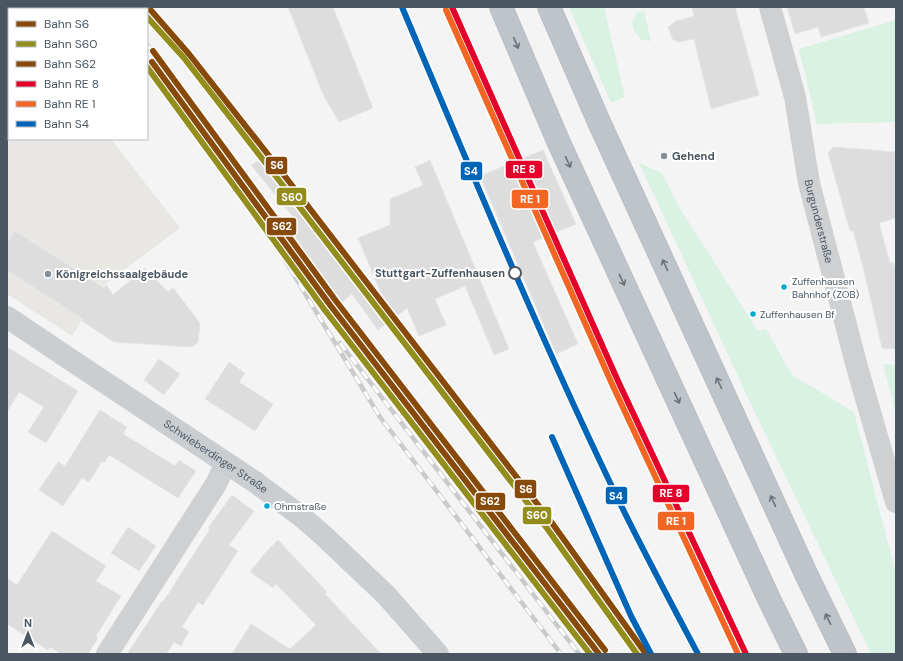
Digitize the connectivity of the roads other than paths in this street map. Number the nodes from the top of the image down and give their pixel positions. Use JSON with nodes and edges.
{"nodes":[{"id":1,"x":501,"y":7,"type":"edge"},
{"id":2,"x":549,"y":7,"type":"edge"},
{"id":3,"x":770,"y":7,"type":"edge"},
{"id":4,"x":7,"y":317,"type":"edge"},
{"id":5,"x":226,"y":463,"type":"junction"},
{"id":6,"x":896,"y":502,"type":"edge"},
{"id":7,"x":436,"y":653,"type":"edge"},
{"id":8,"x":106,"y":654,"type":"edge"},
{"id":9,"x":796,"y":654,"type":"edge"},
{"id":10,"x":845,"y":654,"type":"edge"}],
"edges":[{"from":1,"to":9,"type":"highway","one_way":true},
{"from":10,"to":2,"type":"highway","one_way":true},
{"from":3,"to":6,"type":"street","name":"Burgunderstraße"},
{"from":4,"to":5,"type":"main road","name":"Schwieberdinger Straße"},
{"from":5,"to":7,"type":"main road","name":"Schwieberdinger Straße"},
{"from":5,"to":8,"type":"street"}]}
